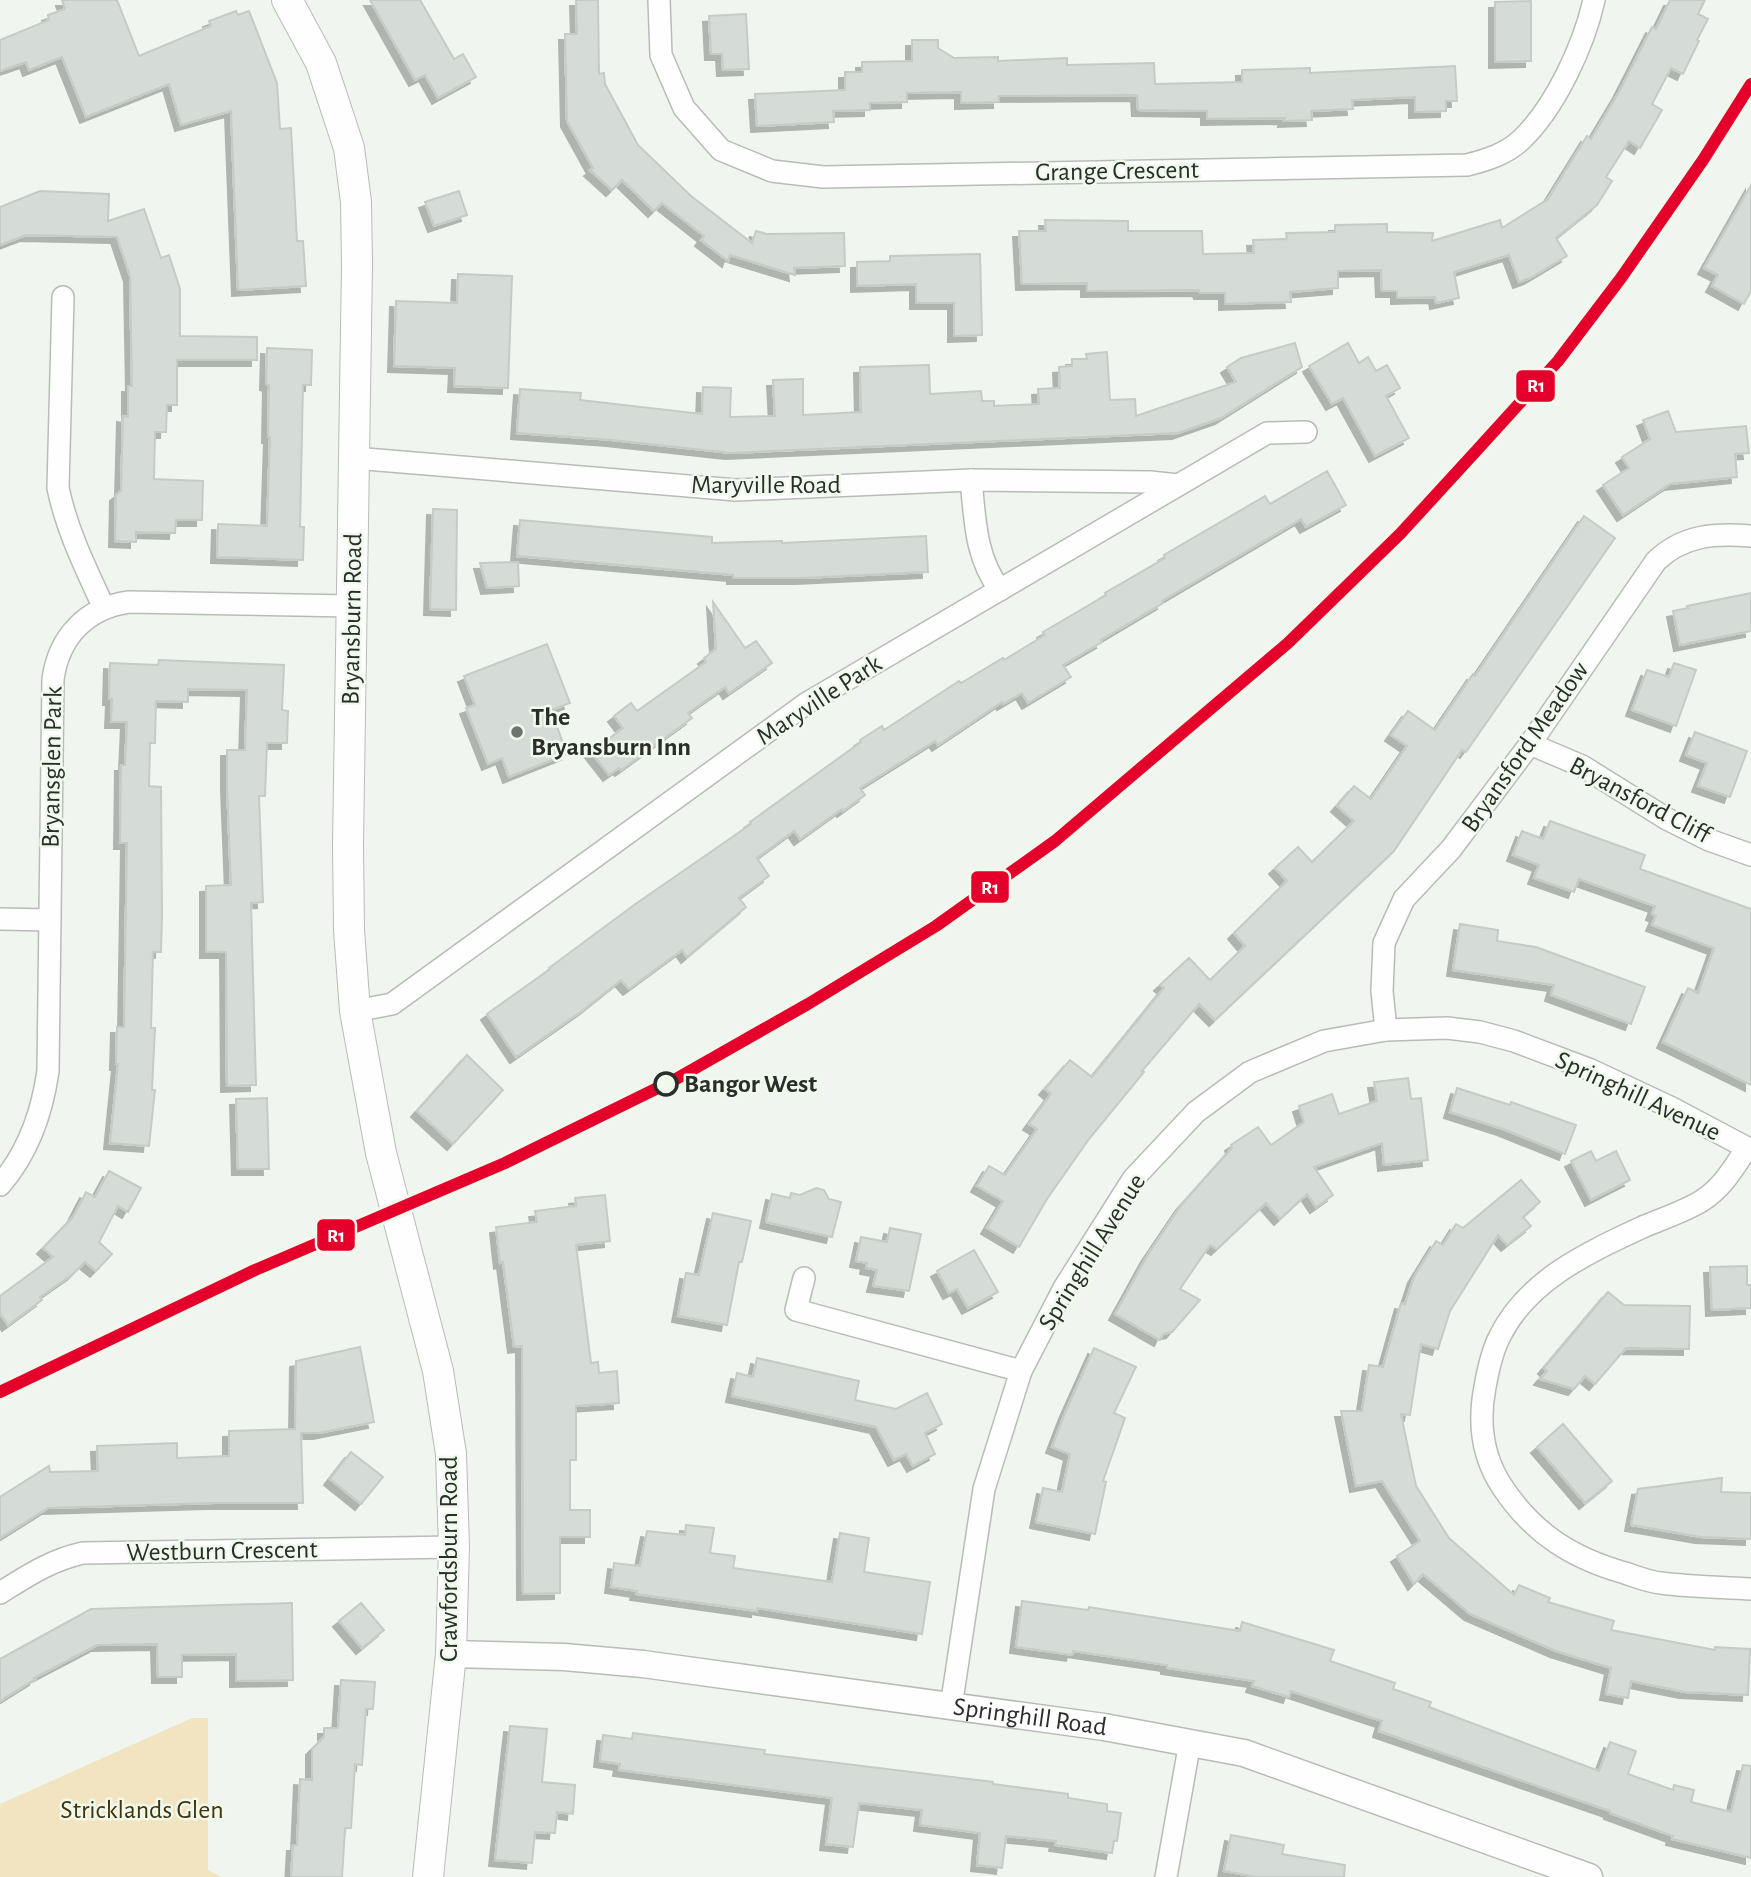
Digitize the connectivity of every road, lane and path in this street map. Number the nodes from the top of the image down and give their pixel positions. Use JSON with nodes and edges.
{"nodes":[{"id":1,"x":287,"y":0,"type":"edge"},
{"id":2,"x":659,"y":0,"type":"edge"},
{"id":3,"x":1594,"y":0,"type":"edge"},
{"id":4,"x":63,"y":297,"type":"dead end"},
{"id":5,"x":1306,"y":432,"type":"dead end"},
{"id":6,"x":354,"y":458,"type":"junction"},
{"id":7,"x":971,"y":480,"type":"junction"},
{"id":8,"x":1178,"y":485,"type":"junction"},
{"id":9,"x":1751,"y":536,"type":"edge"},
{"id":10,"x":1000,"y":590,"type":"junction"},
{"id":11,"x":352,"y":606,"type":"junction"},
{"id":12,"x":104,"y":608,"type":"junction"},
{"id":13,"x":1530,"y":744,"type":"junction"},
{"id":14,"x":1751,"y":855,"type":"edge"},
{"id":15,"x":0,"y":919,"type":"edge"},
{"id":16,"x":49,"y":920,"type":"junction"},
{"id":17,"x":355,"y":1011,"type":"junction"},
{"id":18,"x":1386,"y":1030,"type":"junction"},
{"id":19,"x":1749,"y":1149,"type":"edge"},
{"id":20,"x":0,"y":1185,"type":"edge"},
{"id":21,"x":406,"y":1246,"type":"joint"},
{"id":22,"x":804,"y":1278,"type":"dead end"},
{"id":23,"x":1021,"y":1371,"type":"junction"},
{"id":24,"x":454,"y":1547,"type":"junction"},
{"id":25,"x":1751,"y":1589,"type":"edge"},
{"id":26,"x":0,"y":1593,"type":"edge"},
{"id":27,"x":452,"y":1654,"type":"junction"},
{"id":28,"x":951,"y":1707,"type":"junction"},
{"id":29,"x":1189,"y":1742,"type":"junction"},
{"id":30,"x":428,"y":1877,"type":"edge"},
{"id":31,"x":1166,"y":1877,"type":"edge"},
{"id":32,"x":1589,"y":1877,"type":"edge"}],
"edges":[{"from":1,"to":6,"type":"main road","name":"Bryansburn Road"},
{"from":2,"to":3,"type":"street","name":"Grange Crescent"},
{"from":4,"to":12,"type":"street"},
{"from":5,"to":8,"type":"street","name":"Maryville Park"},
{"from":6,"to":7,"type":"street","name":"Maryville Road"},
{"from":6,"to":11,"type":"main road","name":"Bryansburn Road"},
{"from":7,"to":8,"type":"street","name":"Maryville Road"},
{"from":7,"to":10,"type":"street"},
{"from":8,"to":10,"type":"street","name":"Maryville Park"},
{"from":9,"to":13,"type":"street","name":"Bryansford Meadow"},
{"from":10,"to":17,"type":"street","name":"Maryville Park"},
{"from":11,"to":12,"type":"street","name":"Bryansglen Park"},
{"from":11,"to":17,"type":"main road","name":"Bryansburn Road"},
{"from":12,"to":16,"type":"street","name":"Bryansglen Park"},
{"from":13,"to":14,"type":"street","name":"Bryansford Cliff"},
{"from":13,"to":18,"type":"street","name":"Bryansford Meadow"},
{"from":15,"to":16,"type":"street"},
{"from":16,"to":20,"type":"street","name":"Bryansglen Park"},
{"from":17,"to":21,"type":"main road","name":"Bryansburn Road"},
{"from":18,"to":19,"type":"street","name":"Springhill Avenue"},
{"from":18,"to":23,"type":"street","name":"Springhill Avenue"},
{"from":19,"to":25,"type":"street"},
{"from":21,"to":24,"type":"main road","name":"Crawfordsburn Road"},
{"from":22,"to":23,"type":"street"},
{"from":23,"to":28,"type":"street","name":"Springhill Avenue"},
{"from":24,"to":26,"type":"street","name":"Westburn Crescent"},
{"from":24,"to":27,"type":"main road","name":"Crawfordsburn Road"},
{"from":27,"to":28,"type":"street","name":"Springhill Road"},
{"from":27,"to":30,"type":"main road","name":"Crawfordsburn Road"},
{"from":28,"to":29,"type":"street","name":"Springhill Road"},
{"from":29,"to":31,"type":"street"},
{"from":29,"to":32,"type":"street","name":"Springhill Road"}]}
